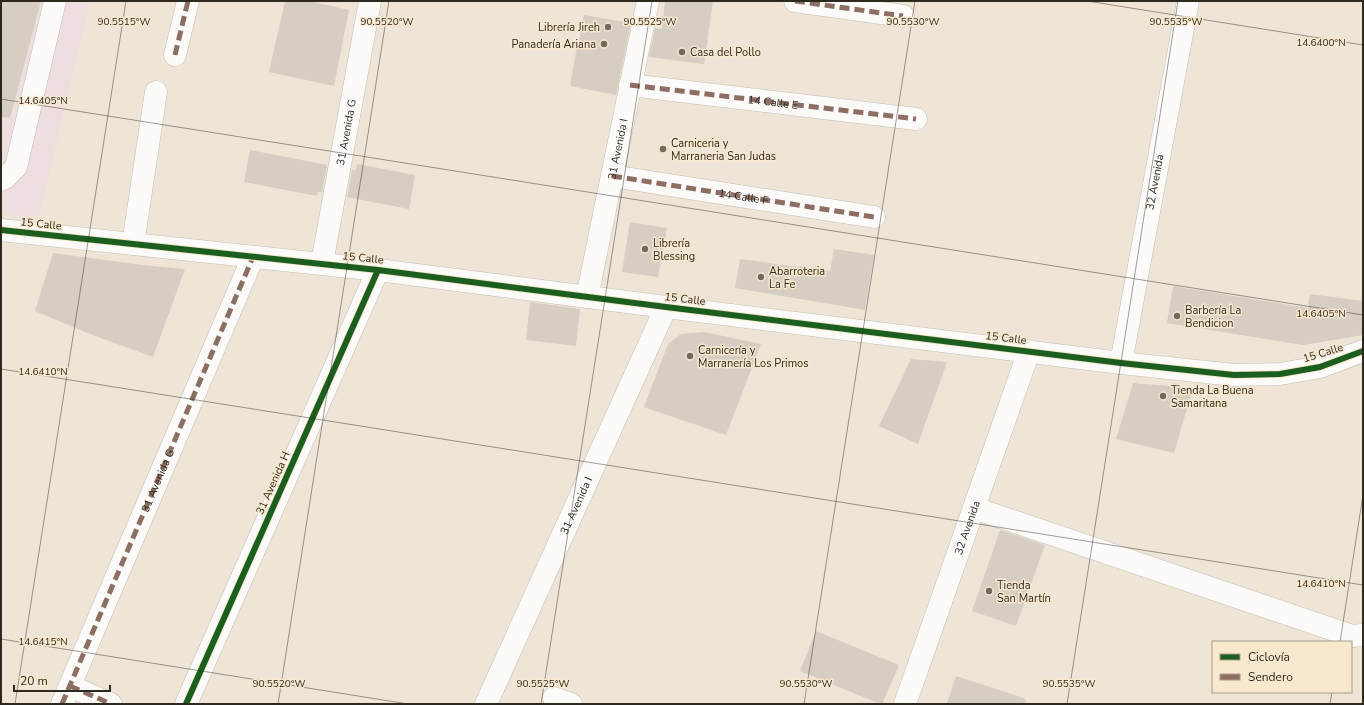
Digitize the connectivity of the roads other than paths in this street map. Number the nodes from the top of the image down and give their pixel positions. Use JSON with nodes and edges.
{"nodes":[{"id":1,"x":55,"y":1,"type":"edge"},
{"id":2,"x":188,"y":1,"type":"edge"},
{"id":3,"x":370,"y":1,"type":"edge"},
{"id":4,"x":648,"y":1,"type":"edge"},
{"id":5,"x":795,"y":1,"type":"edge"},
{"id":6,"x":1188,"y":1,"type":"edge"},
{"id":7,"x":903,"y":16,"type":"dead end"},
{"id":8,"x":175,"y":55,"type":"dead end"},
{"id":9,"x":630,"y":85,"type":"junction"},
{"id":10,"x":156,"y":92,"type":"dead end"},
{"id":11,"x":916,"y":119,"type":"dead end"},
{"id":12,"x":612,"y":176,"type":"junction"},
{"id":13,"x":1,"y":180,"type":"edge"},
{"id":14,"x":874,"y":217,"type":"dead end"},
{"id":15,"x":1,"y":230,"type":"edge"},
{"id":16,"x":133,"y":244,"type":"junction"},
{"id":17,"x":253,"y":257,"type":"junction"},
{"id":18,"x":322,"y":264,"type":"junction"},
{"id":19,"x":378,"y":270,"type":"junction"},
{"id":20,"x":587,"y":297,"type":"junction"},
{"id":21,"x":666,"y":307,"type":"junction"},
{"id":22,"x":1029,"y":351,"type":"junction"},
{"id":23,"x":1363,"y":351,"type":"edge"},
{"id":24,"x":1122,"y":362,"type":"junction"},
{"id":25,"x":974,"y":508,"type":"junction"},
{"id":26,"x":1363,"y":635,"type":"edge"},
{"id":27,"x":66,"y":695,"type":"edge"},
{"id":28,"x":111,"y":704,"type":"edge"},
{"id":29,"x":186,"y":704,"type":"edge"},
{"id":30,"x":486,"y":704,"type":"edge"},
{"id":31,"x":905,"y":704,"type":"edge"}],
"edges":[{"from":1,"to":13,"type":"street"},
{"from":2,"to":8,"type":"street"},
{"from":3,"to":18,"type":"street","name":"31 Avenida G"},
{"from":4,"to":9,"type":"street","name":"31 Avenida I"},
{"from":5,"to":7,"type":"street"},
{"from":6,"to":24,"type":"street","name":"32 Avenida"},
{"from":9,"to":11,"type":"street","name":"14 Calle E"},
{"from":9,"to":12,"type":"street","name":"31 Avenida I"},
{"from":10,"to":16,"type":"street"},
{"from":12,"to":14,"type":"street","name":"14 Calle F"},
{"from":12,"to":20,"type":"street","name":"31 Avenida I"},
{"from":15,"to":16,"type":"street","name":"15 Calle"},
{"from":16,"to":17,"type":"street","name":"15 Calle"},
{"from":17,"to":18,"type":"street","name":"15 Calle"},
{"from":17,"to":27,"type":"street","name":"31 Avenida G"},
{"from":18,"to":19,"type":"street","name":"15 Calle"},
{"from":19,"to":20,"type":"street","name":"15 Calle"},
{"from":19,"to":29,"type":"street","name":"31 Avenida H"},
{"from":20,"to":21,"type":"street","name":"15 Calle"},
{"from":21,"to":22,"type":"street","name":"15 Calle"},
{"from":21,"to":30,"type":"street","name":"31 Avenida I"},
{"from":22,"to":24,"type":"street","name":"15 Calle"},
{"from":22,"to":25,"type":"street","name":"32 Avenida"},
{"from":23,"to":24,"type":"street","name":"15 Calle"},
{"from":25,"to":26,"type":"street"},
{"from":25,"to":31,"type":"street","name":"32 Avenida"},
{"from":27,"to":28,"type":"street"}]}
